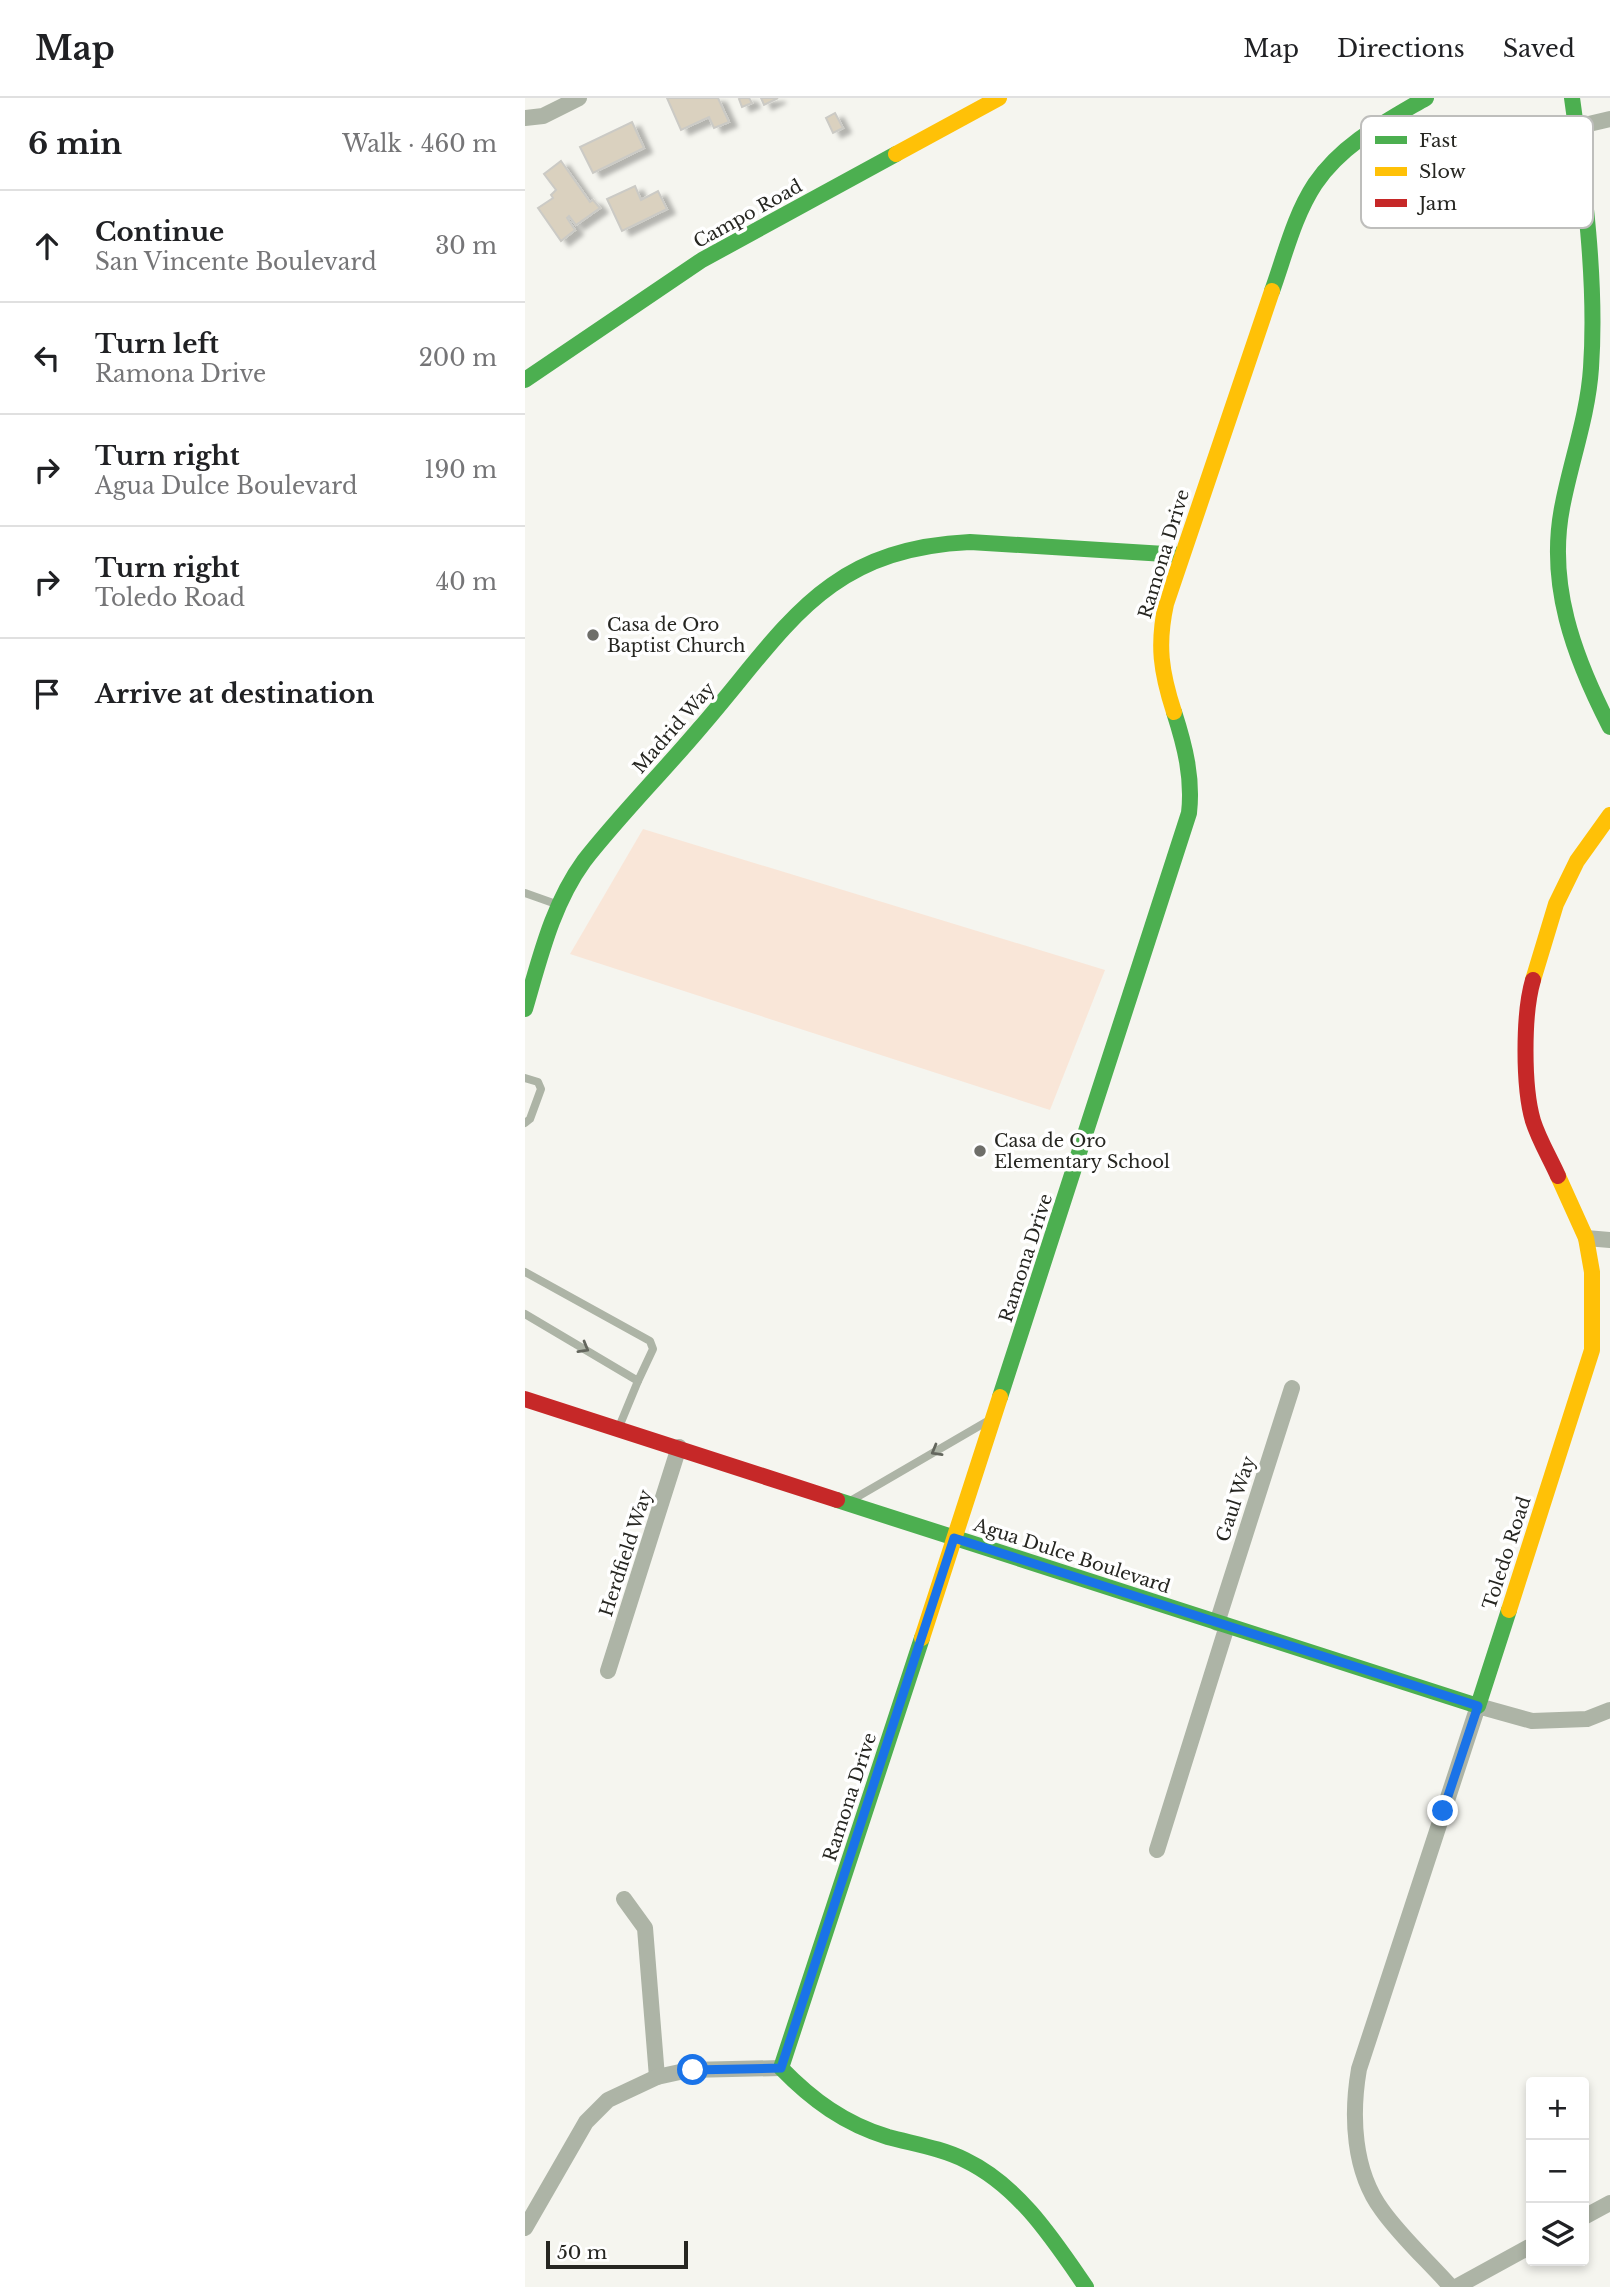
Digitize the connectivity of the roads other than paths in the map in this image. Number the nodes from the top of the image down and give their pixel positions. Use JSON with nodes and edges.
{"nodes":[{"id":1,"x":579,"y":98,"type":"edge"},
{"id":2,"x":999,"y":98,"type":"edge"},
{"id":3,"x":1426,"y":98,"type":"edge"},
{"id":4,"x":1572,"y":98,"type":"edge"},
{"id":5,"x":1395,"y":116,"type":"edge"},
{"id":6,"x":1574,"y":116,"type":"edge"},
{"id":7,"x":525,"y":118,"type":"edge"},
{"id":8,"x":1361,"y":136,"type":"edge"},
{"id":9,"x":1586,"y":228,"type":"edge"},
{"id":10,"x":525,"y":380,"type":"edge"},
{"id":11,"x":1181,"y":555,"type":"junction"},
{"id":12,"x":1610,"y":727,"type":"edge"},
{"id":13,"x":1610,"y":815,"type":"edge"},
{"id":14,"x":525,"y":893,"type":"edge"},
{"id":15,"x":559,"y":905,"type":"junction"},
{"id":16,"x":525,"y":1009,"type":"edge"},
{"id":17,"x":525,"y":1078,"type":"edge"},
{"id":18,"x":525,"y":1123,"type":"edge"},
{"id":19,"x":1586,"y":1238,"type":"junction"},
{"id":20,"x":1610,"y":1240,"type":"edge"},
{"id":21,"x":525,"y":1272,"type":"edge"},
{"id":22,"x":525,"y":1314,"type":"edge"},
{"id":23,"x":638,"y":1381,"type":"junction"},
{"id":24,"x":1292,"y":1388,"type":"dead end"},
{"id":25,"x":525,"y":1399,"type":"edge"},
{"id":26,"x":995,"y":1417,"type":"junction"},
{"id":27,"x":619,"y":1427,"type":"junction"},
{"id":28,"x":680,"y":1447,"type":"junction"},
{"id":29,"x":849,"y":1502,"type":"junction"},
{"id":30,"x":954,"y":1538,"type":"junction"},
{"id":31,"x":1222,"y":1624,"type":"junction"},
{"id":32,"x":608,"y":1671,"type":"dead end"},
{"id":33,"x":1478,"y":1706,"type":"junction"},
{"id":34,"x":1610,"y":1710,"type":"edge"},
{"id":35,"x":1157,"y":1850,"type":"dead end"},
{"id":36,"x":624,"y":1899,"type":"dead end"},
{"id":37,"x":781,"y":2068,"type":"junction"},
{"id":38,"x":657,"y":2077,"type":"junction"},
{"id":39,"x":1610,"y":2203,"type":"edge"},
{"id":40,"x":1589,"y":2214,"type":"edge"},
{"id":41,"x":525,"y":2228,"type":"edge"},
{"id":42,"x":1526,"y":2249,"type":"edge"},
{"id":43,"x":1086,"y":2287,"type":"edge"},
{"id":44,"x":1453,"y":2287,"type":"edge"}],
"edges":[{"from":1,"to":7,"type":"street"},
{"from":2,"to":10,"type":"street","name":"Campo Road"},
{"from":3,"to":5,"type":"street","name":"Ramona Drive"},
{"from":4,"to":6,"type":"street"},
{"from":8,"to":11,"type":"street","name":"Ramona Drive"},
{"from":9,"to":12,"type":"street"},
{"from":11,"to":15,"type":"street","name":"Madrid Way"},
{"from":11,"to":26,"type":"street","name":"Ramona Drive"},
{"from":13,"to":19,"type":"street","name":"Toledo Road"},
{"from":14,"to":15,"type":"lane"},
{"from":15,"to":16,"type":"street","name":"Madrid Way"},
{"from":17,"to":18,"type":"lane"},
{"from":19,"to":20,"type":"street"},
{"from":19,"to":33,"type":"street","name":"Toledo Road"},
{"from":21,"to":23,"type":"lane"},
{"from":22,"to":23,"type":"lane","one_way":true},
{"from":23,"to":27,"type":"lane"},
{"from":24,"to":31,"type":"street","name":"Gaul Way"},
{"from":25,"to":27,"type":"street","name":"Agua Dulce Boulevard"},
{"from":26,"to":29,"type":"lane","one_way":true},
{"from":26,"to":30,"type":"street","name":"Ramona Drive"},
{"from":27,"to":28,"type":"street","name":"Agua Dulce Boulevard"},
{"from":28,"to":29,"type":"street","name":"Agua Dulce Boulevard"},
{"from":28,"to":32,"type":"street","name":"Herdfield Way"},
{"from":29,"to":30,"type":"street","name":"Agua Dulce Boulevard"},
{"from":30,"to":31,"type":"street","name":"Agua Dulce Boulevard"},
{"from":30,"to":37,"type":"street","name":"Ramona Drive"},
{"from":31,"to":33,"type":"street","name":"Agua Dulce Boulevard"},
{"from":31,"to":35,"type":"street","name":"Gaul Way"},
{"from":33,"to":34,"type":"street","name":"Agua Dulce Boulevard"},
{"from":33,"to":44,"type":"street","name":"Toledo Road"},
{"from":36,"to":38,"type":"street"},
{"from":37,"to":38,"type":"street"},
{"from":37,"to":43,"type":"street"},
{"from":38,"to":41,"type":"street"},
{"from":39,"to":40,"type":"street"},
{"from":42,"to":44,"type":"street"}]}
